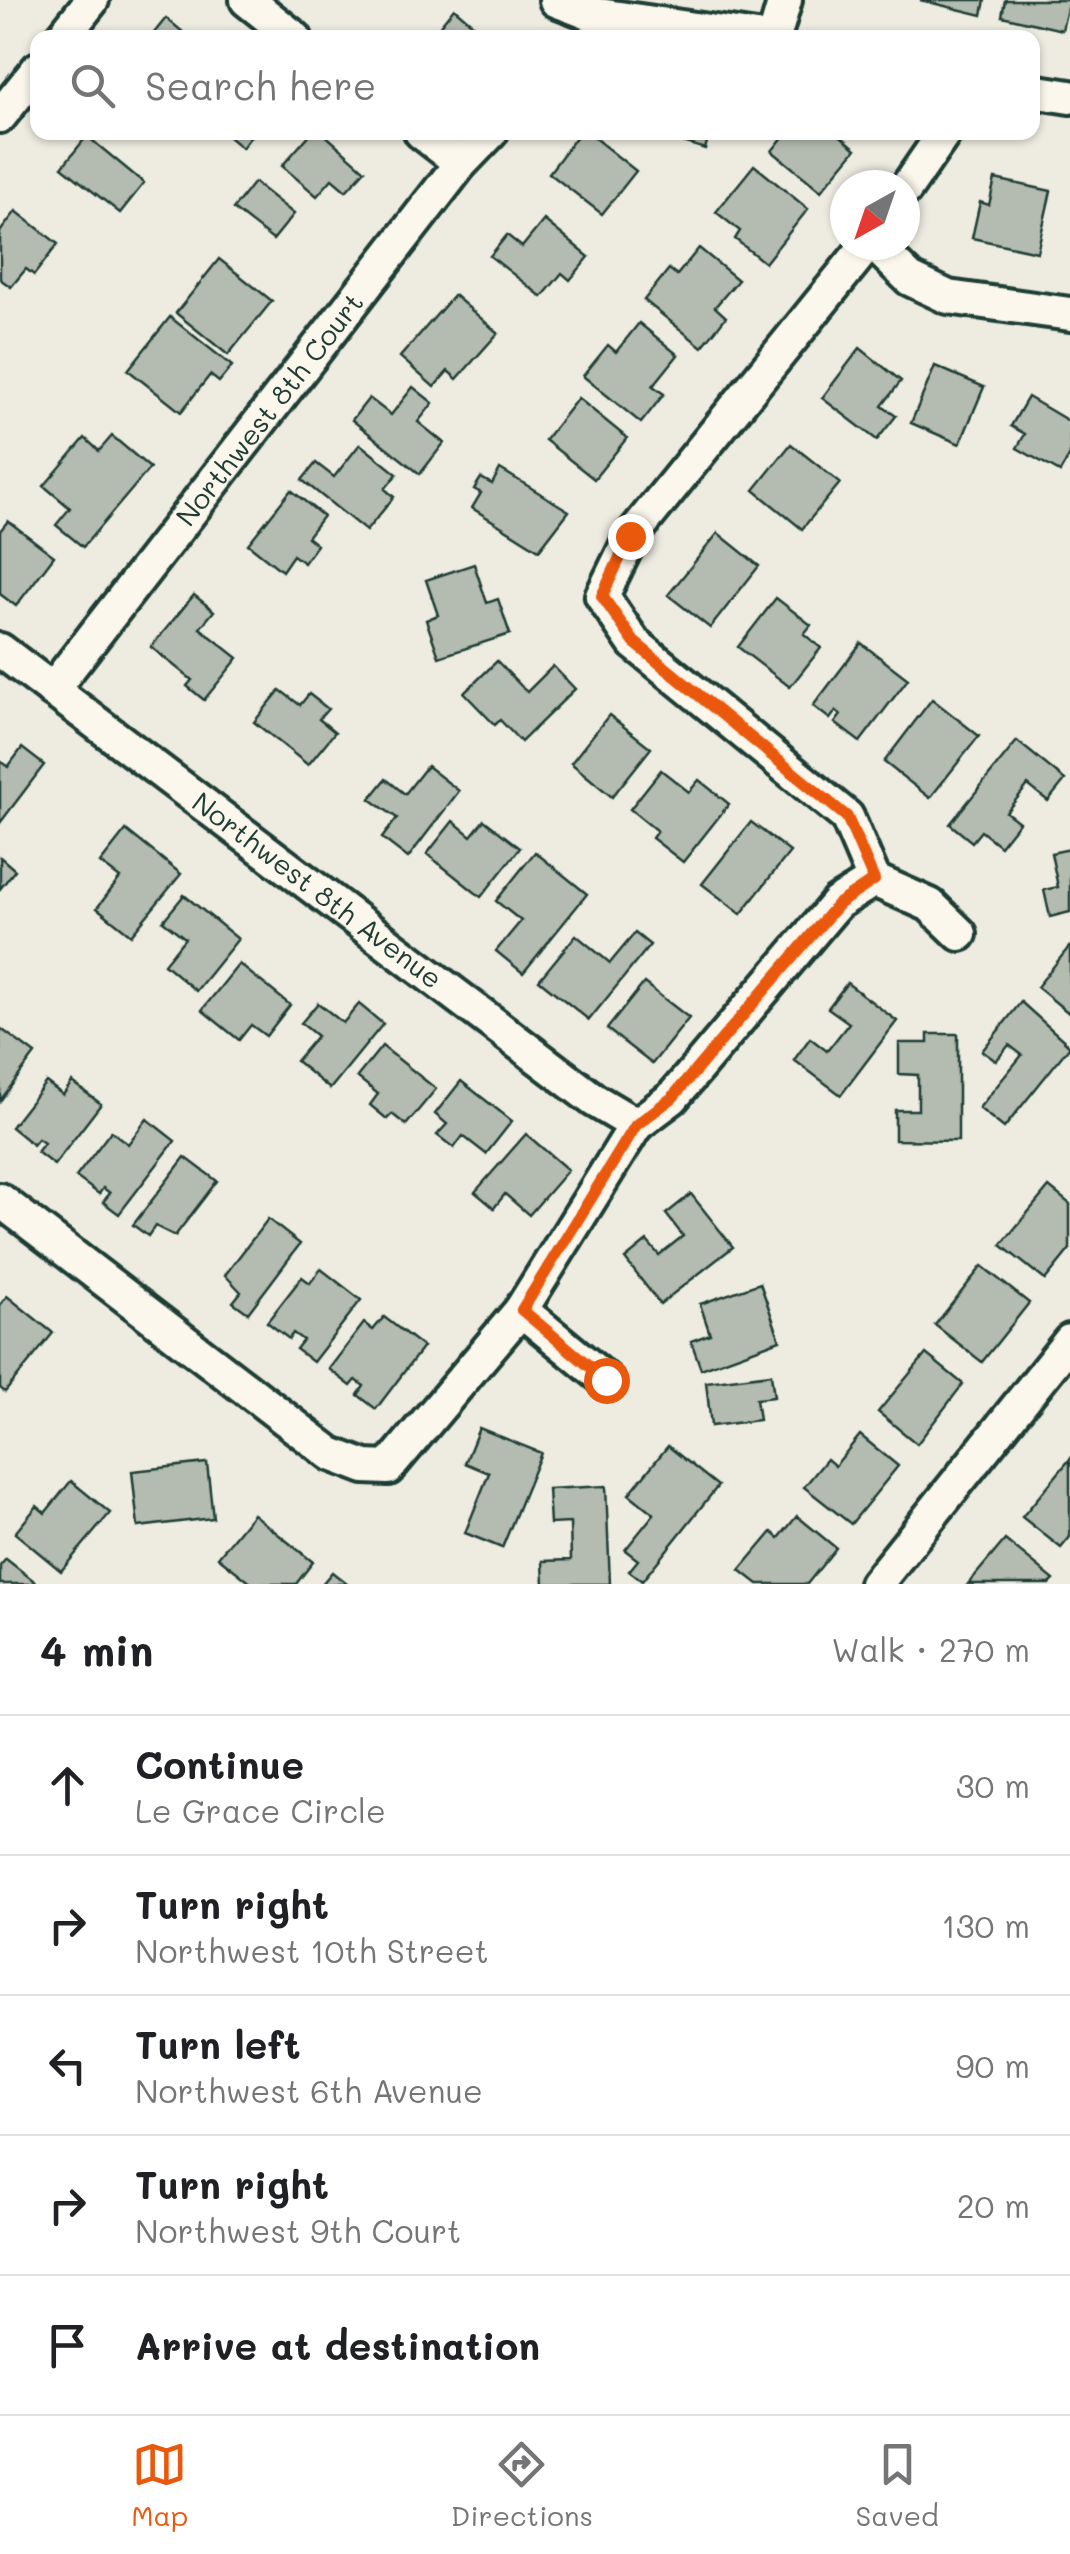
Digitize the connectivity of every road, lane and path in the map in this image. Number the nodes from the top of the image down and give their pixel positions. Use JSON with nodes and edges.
{"nodes":[{"id":1,"x":92,"y":0,"type":"edge"},
{"id":2,"x":247,"y":0,"type":"edge"},
{"id":3,"x":556,"y":0,"type":"edge"},
{"id":4,"x":784,"y":0,"type":"edge"},
{"id":5,"x":584,"y":26,"type":"edge"},
{"id":6,"x":68,"y":30,"type":"edge"},
{"id":7,"x":285,"y":30,"type":"edge"},
{"id":8,"x":642,"y":30,"type":"edge"},
{"id":9,"x":776,"y":30,"type":"edge"},
{"id":10,"x":30,"y":79,"type":"edge"},
{"id":11,"x":1040,"y":92,"type":"edge"},
{"id":12,"x":1070,"y":97,"type":"edge"},
{"id":13,"x":0,"y":116,"type":"edge"},
{"id":14,"x":431,"y":140,"type":"edge"},
{"id":15,"x":483,"y":140,"type":"edge"},
{"id":16,"x":939,"y":140,"type":"edge"},
{"id":17,"x":461,"y":163,"type":"junction"},
{"id":18,"x":919,"y":170,"type":"edge"},
{"id":19,"x":854,"y":260,"type":"edge"},
{"id":20,"x":891,"y":260,"type":"edge"},
{"id":21,"x":1070,"y":314,"type":"edge"},
{"id":22,"x":0,"y":650,"type":"edge"},
{"id":23,"x":52,"y":690,"type":"junction"},
{"id":24,"x":874,"y":880,"type":"junction"},
{"id":25,"x":960,"y":934,"type":"dead end"},
{"id":26,"x":636,"y":1125,"type":"junction"},
{"id":27,"x":0,"y":1200,"type":"edge"},
{"id":28,"x":522,"y":1310,"type":"junction"},
{"id":29,"x":1070,"y":1342,"type":"edge"},
{"id":30,"x":606,"y":1380,"type":"dead end"},
{"id":31,"x":876,"y":1584,"type":"edge"}],
"edges":[{"from":1,"to":6,"type":"street"},
{"from":2,"to":7,"type":"street"},
{"from":3,"to":5,"type":"street"},
{"from":4,"to":9,"type":"street"},
{"from":5,"to":8,"type":"street"},
{"from":10,"to":13,"type":"street"},
{"from":11,"to":12,"type":"street"},
{"from":14,"to":17,"type":"street"},
{"from":15,"to":17,"type":"street","name":"Northwest 8th Court"},
{"from":16,"to":18,"type":"street"},
{"from":17,"to":23,"type":"street","name":"Northwest 8th Court"},
{"from":19,"to":24,"type":"street"},
{"from":20,"to":21,"type":"street"},
{"from":22,"to":23,"type":"street","name":"Northwest 8th Avenue"},
{"from":23,"to":26,"type":"street","name":"Northwest 8th Avenue"},
{"from":24,"to":25,"type":"street"},
{"from":24,"to":26,"type":"street"},
{"from":26,"to":28,"type":"street"},
{"from":27,"to":28,"type":"street"},
{"from":28,"to":30,"type":"street"},
{"from":29,"to":31,"type":"street"}]}
